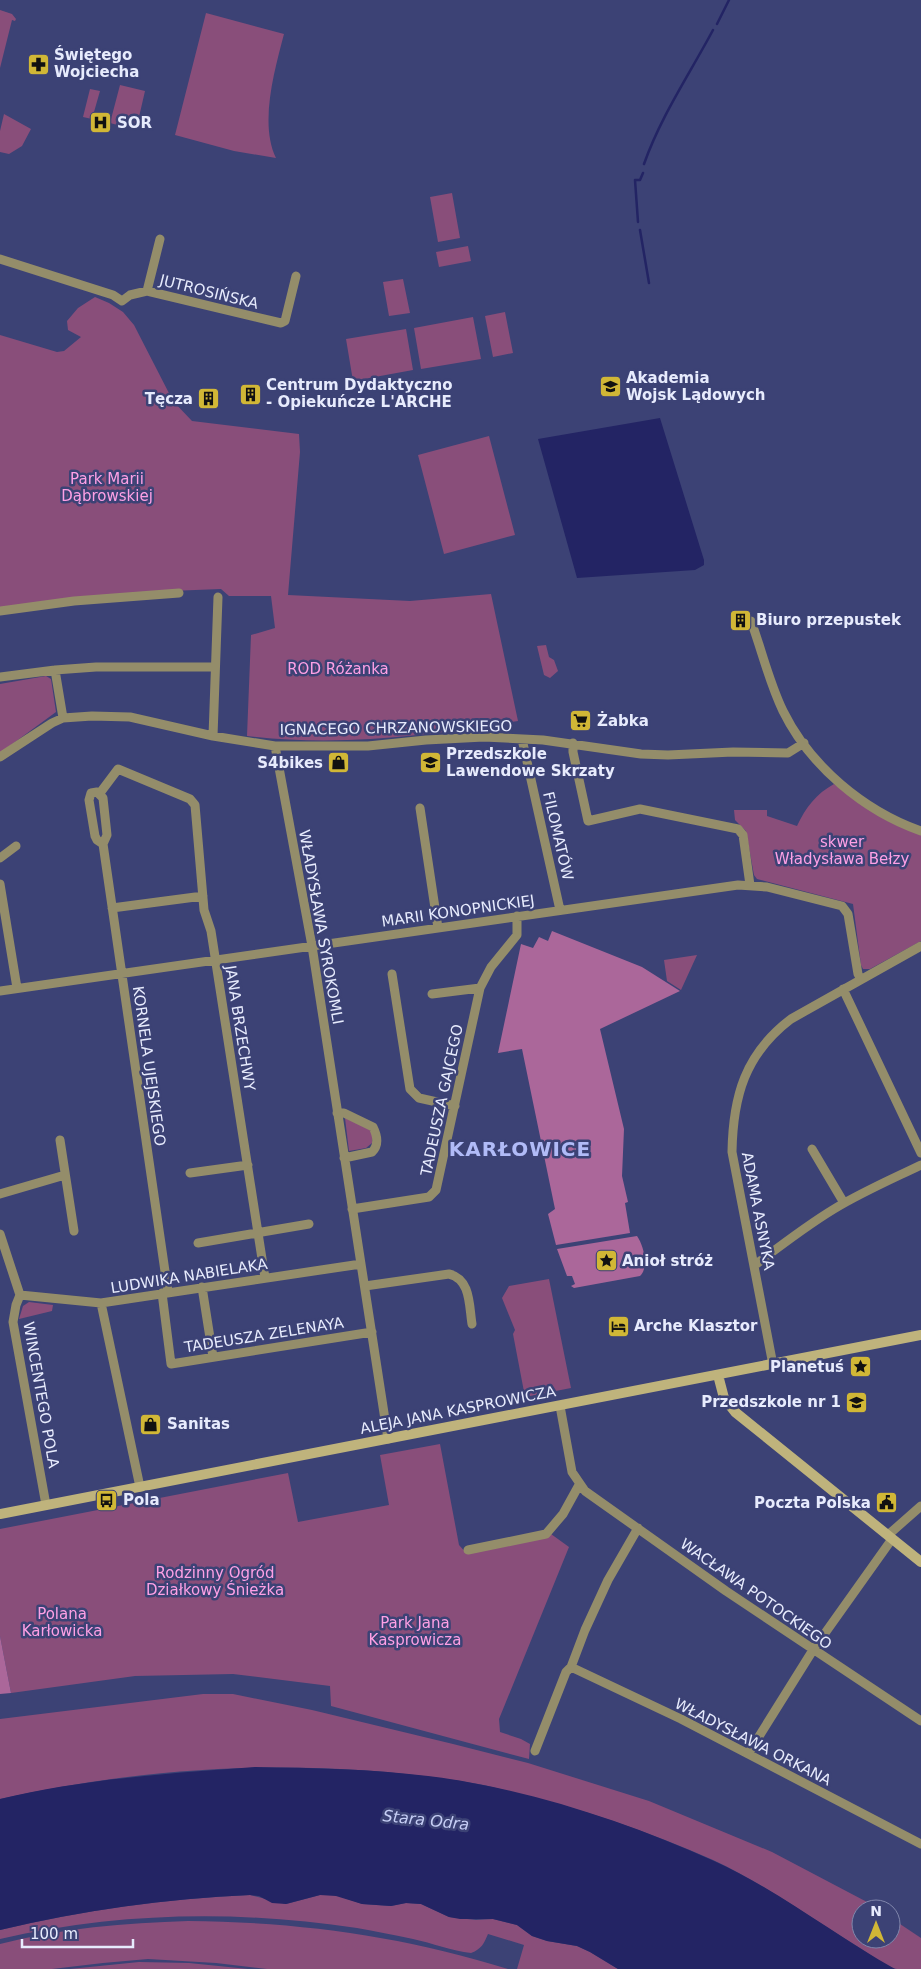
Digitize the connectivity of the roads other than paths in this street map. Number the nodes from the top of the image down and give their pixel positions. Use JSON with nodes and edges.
{"nodes":[{"id":1,"x":160,"y":239,"type":"dead end"},
{"id":2,"x":0,"y":258,"type":"edge"},
{"id":3,"x":296,"y":276,"type":"dead end"},
{"id":4,"x":147,"y":291,"type":"junction"},
{"id":5,"x":179,"y":593,"type":"dead end"},
{"id":6,"x":218,"y":597,"type":"dead end"},
{"id":7,"x":0,"y":612,"type":"edge"},
{"id":8,"x":751,"y":621,"type":"dead end"},
{"id":9,"x":214,"y":667,"type":"junction"},
{"id":10,"x":55,"y":670,"type":"junction"},
{"id":11,"x":0,"y":677,"type":"edge"},
{"id":12,"x":63,"y":718,"type":"junction"},
{"id":13,"x":213,"y":736,"type":"junction"},
{"id":14,"x":522,"y":739,"type":"junction"},
{"id":15,"x":573,"y":743,"type":"junction"},
{"id":16,"x":804,"y":743,"type":"junction"},
{"id":17,"x":275,"y":746,"type":"junction"},
{"id":18,"x":0,"y":757,"type":"edge"},
{"id":19,"x":100,"y":794,"type":"junction"},
{"id":20,"x":420,"y":808,"type":"dead end"},
{"id":21,"x":921,"y":831,"type":"edge"},
{"id":22,"x":103,"y":844,"type":"junction"},
{"id":23,"x":16,"y":846,"type":"dead end"},
{"id":24,"x":0,"y":858,"type":"edge"},
{"id":25,"x":0,"y":884,"type":"edge"},
{"id":26,"x":750,"y":885,"type":"junction"},
{"id":27,"x":203,"y":896,"type":"junction"},
{"id":28,"x":112,"y":908,"type":"junction"},
{"id":29,"x":560,"y":910,"type":"junction"},
{"id":30,"x":517,"y":916,"type":"junction"},
{"id":31,"x":438,"y":928,"type":"junction"},
{"id":32,"x":312,"y":946,"type":"junction"},
{"id":33,"x":921,"y":946,"type":"edge"},
{"id":34,"x":216,"y":960,"type":"junction"},
{"id":35,"x":121,"y":974,"type":"junction"},
{"id":36,"x":392,"y":974,"type":"dead end"},
{"id":37,"x":861,"y":979,"type":"junction"},
{"id":38,"x":17,"y":988,"type":"junction"},
{"id":39,"x":480,"y":988,"type":"junction"},
{"id":40,"x":843,"y":989,"type":"junction"},
{"id":41,"x":0,"y":991,"type":"edge"},
{"id":42,"x":432,"y":994,"type":"dead end"},
{"id":43,"x":455,"y":1106,"type":"junction"},
{"id":44,"x":338,"y":1112,"type":"junction"},
{"id":45,"x":60,"y":1140,"type":"dead end"},
{"id":46,"x":812,"y":1149,"type":"dead end"},
{"id":47,"x":921,"y":1152,"type":"edge"},
{"id":48,"x":344,"y":1158,"type":"junction"},
{"id":49,"x":248,"y":1165,"type":"junction"},
{"id":50,"x":921,"y":1165,"type":"edge"},
{"id":51,"x":190,"y":1173,"type":"dead end"},
{"id":52,"x":65,"y":1175,"type":"junction"},
{"id":53,"x":0,"y":1194,"type":"edge"},
{"id":54,"x":844,"y":1203,"type":"junction"},
{"id":55,"x":352,"y":1209,"type":"junction"},
{"id":56,"x":309,"y":1224,"type":"dead end"},
{"id":57,"x":74,"y":1231,"type":"dead end"},
{"id":58,"x":258,"y":1233,"type":"junction"},
{"id":59,"x":0,"y":1234,"type":"edge"},
{"id":60,"x":198,"y":1243,"type":"dead end"},
{"id":61,"x":361,"y":1264,"type":"junction"},
{"id":62,"x":755,"y":1265,"type":"junction"},
{"id":63,"x":265,"y":1278,"type":"junction"},
{"id":64,"x":365,"y":1286,"type":"junction"},
{"id":65,"x":202,"y":1287,"type":"junction"},
{"id":66,"x":165,"y":1293,"type":"junction"},
{"id":67,"x":20,"y":1295,"type":"junction"},
{"id":68,"x":102,"y":1303,"type":"junction"},
{"id":69,"x":472,"y":1324,"type":"dead end"},
{"id":70,"x":372,"y":1332,"type":"junction"},
{"id":71,"x":921,"y":1335,"type":"edge"},
{"id":72,"x":213,"y":1357,"type":"junction"},
{"id":73,"x":772,"y":1364,"type":"junction"},
{"id":74,"x":718,"y":1375,"type":"junction"},
{"id":75,"x":560,"y":1406,"type":"junction"},
{"id":76,"x":388,"y":1439,"type":"junction"},
{"id":77,"x":579,"y":1484,"type":"junction"},
{"id":78,"x":140,"y":1486,"type":"junction"},
{"id":79,"x":46,"y":1505,"type":"junction"},
{"id":80,"x":921,"y":1506,"type":"edge"},
{"id":81,"x":0,"y":1514,"type":"edge"},
{"id":82,"x":638,"y":1528,"type":"junction"},
{"id":83,"x":890,"y":1537,"type":"junction"},
{"id":84,"x":468,"y":1550,"type":"dead end"},
{"id":85,"x":921,"y":1562,"type":"edge"},
{"id":86,"x":813,"y":1650,"type":"junction"},
{"id":87,"x":571,"y":1667,"type":"junction"},
{"id":88,"x":921,"y":1721,"type":"edge"},
{"id":89,"x":534,"y":1751,"type":"dead end"},
{"id":90,"x":748,"y":1754,"type":"junction"},
{"id":91,"x":921,"y":1844,"type":"edge"}],
"edges":[{"from":1,"to":4,"type":"street"},
{"from":2,"to":4,"type":"street","name":"JUTROSIŃSKA"},
{"from":3,"to":4,"type":"street","name":"JUTROSIŃSKA"},
{"from":5,"to":7,"type":"street"},
{"from":6,"to":9,"type":"street"},
{"from":8,"to":16,"type":"street"},
{"from":9,"to":10,"type":"street"},
{"from":9,"to":13,"type":"street"},
{"from":10,"to":11,"type":"street"},
{"from":10,"to":12,"type":"street"},
{"from":12,"to":13,"type":"street","name":"IGNACEGO CHRZANOWSKIEGO"},
{"from":12,"to":18,"type":"street","name":"IGNACEGO CHRZANOWSKIEGO"},
{"from":13,"to":17,"type":"street","name":"IGNACEGO CHRZANOWSKIEGO"},
{"from":14,"to":15,"type":"street","name":"IGNACEGO CHRZANOWSKIEGO"},
{"from":14,"to":17,"type":"street","name":"IGNACEGO CHRZANOWSKIEGO"},
{"from":14,"to":29,"type":"street","name":"FILOMATÓW"},
{"from":15,"to":16,"type":"street","name":"IGNACEGO CHRZANOWSKIEGO"},
{"from":15,"to":26,"type":"street"},
{"from":16,"to":21,"type":"street"},
{"from":17,"to":32,"type":"street","name":"WŁADYSŁAWA SYROKOMLI"},
{"from":19,"to":22,"type":"street","name":"KORNELA UJEJSKIEGO"},
{"from":19,"to":22,"type":"street","name":"KORNELA UJEJSKIEGO"},
{"from":19,"to":27,"type":"street","name":"JANA BRZECHWY"},
{"from":20,"to":31,"type":"street"},
{"from":22,"to":28,"type":"street","name":"KORNELA UJEJSKIEGO"},
{"from":23,"to":24,"type":"street"},
{"from":25,"to":38,"type":"street"},
{"from":26,"to":29,"type":"street","name":"MARII KONOPNICKIEJ"},
{"from":26,"to":37,"type":"street","name":"MARII KONOPNICKIEJ"},
{"from":27,"to":28,"type":"street"},
{"from":27,"to":34,"type":"street","name":"JANA BRZECHWY"},
{"from":28,"to":35,"type":"street","name":"KORNELA UJEJSKIEGO"},
{"from":29,"to":30,"type":"street","name":"MARII KONOPNICKIEJ"},
{"from":30,"to":31,"type":"street","name":"MARII KONOPNICKIEJ"},
{"from":30,"to":39,"type":"street","name":"TADEUSZA GAJCEGO"},
{"from":31,"to":32,"type":"street","name":"MARII KONOPNICKIEJ"},
{"from":32,"to":34,"type":"street","name":"MARII KONOPNICKIEJ"},
{"from":32,"to":44,"type":"street","name":"WŁADYSŁAWA SYROKOMLI"},
{"from":33,"to":37,"type":"street","name":"ADAMA ASNYKA"},
{"from":34,"to":35,"type":"street","name":"MARII KONOPNICKIEJ"},
{"from":34,"to":49,"type":"street","name":"JANA BRZECHWY"},
{"from":35,"to":38,"type":"street","name":"MARII KONOPNICKIEJ"},
{"from":35,"to":66,"type":"street","name":"KORNELA UJEJSKIEGO"},
{"from":36,"to":43,"type":"street"},
{"from":37,"to":40,"type":"street","name":"ADAMA ASNYKA"},
{"from":38,"to":41,"type":"street","name":"MARII KONOPNICKIEJ"},
{"from":39,"to":42,"type":"street"},
{"from":39,"to":43,"type":"street","name":"TADEUSZA GAJCEGO"},
{"from":40,"to":47,"type":"street"},
{"from":40,"to":62,"type":"street","name":"ADAMA ASNYKA"},
{"from":43,"to":55,"type":"street","name":"TADEUSZA GAJCEGO"},
{"from":44,"to":48,"type":"street","name":"WŁADYSŁAWA SYROKOMLI"},
{"from":44,"to":48,"type":"street"},
{"from":45,"to":52,"type":"street"},
{"from":46,"to":54,"type":"street"},
{"from":48,"to":55,"type":"street","name":"WŁADYSŁAWA SYROKOMLI"},
{"from":49,"to":51,"type":"street"},
{"from":49,"to":58,"type":"street","name":"JANA BRZECHWY"},
{"from":50,"to":54,"type":"street"},
{"from":52,"to":53,"type":"street"},
{"from":52,"to":57,"type":"street"},
{"from":54,"to":62,"type":"street"},
{"from":55,"to":61,"type":"street","name":"WŁADYSŁAWA SYROKOMLI"},
{"from":56,"to":58,"type":"street"},
{"from":58,"to":60,"type":"street"},
{"from":58,"to":63,"type":"street","name":"JANA BRZECHWY"},
{"from":59,"to":67,"type":"street"},
{"from":61,"to":63,"type":"street","name":"LUDWIKA NABIELAKA"},
{"from":61,"to":64,"type":"street","name":"WŁADYSŁAWA SYROKOMLI"},
{"from":62,"to":73,"type":"street","name":"ADAMA ASNYKA"},
{"from":63,"to":65,"type":"street","name":"LUDWIKA NABIELAKA"},
{"from":64,"to":69,"type":"street"},
{"from":64,"to":70,"type":"street","name":"WŁADYSŁAWA SYROKOMLI"},
{"from":65,"to":66,"type":"street","name":"LUDWIKA NABIELAKA"},
{"from":65,"to":72,"type":"street"},
{"from":66,"to":68,"type":"street","name":"LUDWIKA NABIELAKA"},
{"from":66,"to":72,"type":"street","name":"TADEUSZA ZELENAYA"},
{"from":67,"to":68,"type":"street","name":"LUDWIKA NABIELAKA"},
{"from":67,"to":79,"type":"street","name":"WINCENTEGO POLA"},
{"from":68,"to":78,"type":"street"},
{"from":70,"to":72,"type":"street","name":"TADEUSZA ZELENAYA"},
{"from":70,"to":76,"type":"street","name":"WŁADYSŁAWA SYROKOMLI"},
{"from":71,"to":73,"type":"street","name":"ALEJA JANA KASPROWICZA"},
{"from":73,"to":74,"type":"street","name":"ALEJA JANA KASPROWICZA"},
{"from":74,"to":75,"type":"street","name":"ALEJA JANA KASPROWICZA"},
{"from":74,"to":83,"type":"street"},
{"from":75,"to":76,"type":"street","name":"ALEJA JANA KASPROWICZA"},
{"from":75,"to":77,"type":"street","name":"WACŁAWA POTOCKIEGO"},
{"from":76,"to":78,"type":"street","name":"ALEJA JANA KASPROWICZA"},
{"from":77,"to":82,"type":"street","name":"WACŁAWA POTOCKIEGO"},
{"from":77,"to":84,"type":"street"},
{"from":78,"to":79,"type":"street","name":"ALEJA JANA KASPROWICZA"},
{"from":79,"to":81,"type":"street","name":"ALEJA JANA KASPROWICZA"},
{"from":80,"to":83,"type":"street"},
{"from":82,"to":86,"type":"street","name":"WACŁAWA POTOCKIEGO"},
{"from":82,"to":87,"type":"street"},
{"from":83,"to":85,"type":"street"},
{"from":83,"to":86,"type":"street"},
{"from":86,"to":88,"type":"street","name":"WACŁAWA POTOCKIEGO"},
{"from":86,"to":90,"type":"street"},
{"from":87,"to":89,"type":"street"},
{"from":87,"to":90,"type":"street","name":"WŁADYSŁAWA ORKANA"},
{"from":90,"to":91,"type":"street","name":"WŁADYSŁAWA ORKANA"}]}
